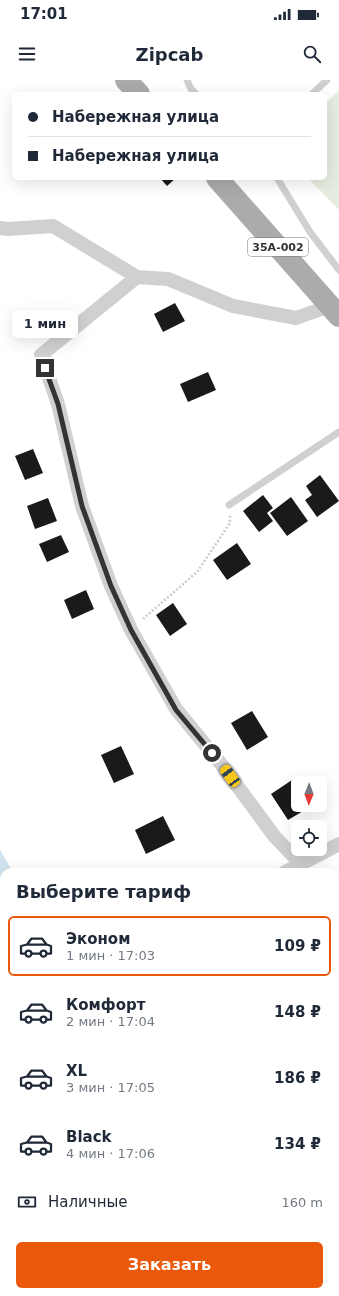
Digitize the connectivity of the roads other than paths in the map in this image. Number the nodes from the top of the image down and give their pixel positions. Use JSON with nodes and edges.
{"nodes":[{"id":1,"x":126,"y":80,"type":"edge"},
{"id":2,"x":187,"y":80,"type":"edge"},
{"id":3,"x":327,"y":80,"type":"edge"},
{"id":4,"x":137,"y":92,"type":"edge"},
{"id":5,"x":194,"y":92,"type":"edge"},
{"id":6,"x":314,"y":92,"type":"edge"},
{"id":7,"x":219,"y":180,"type":"edge"},
{"id":8,"x":278,"y":180,"type":"edge"},
{"id":9,"x":0,"y":228,"type":"edge"},
{"id":10,"x":339,"y":270,"type":"edge"},
{"id":11,"x":137,"y":277,"type":"junction"},
{"id":12,"x":335,"y":311,"type":"edge"},
{"id":13,"x":339,"y":432,"type":"edge"},
{"id":14,"x":229,"y":505,"type":"road end"},
{"id":15,"x":339,"y":844,"type":"edge"},
{"id":16,"x":301,"y":864,"type":"junction"},
{"id":17,"x":293,"y":868,"type":"edge"}],
"edges":[{"from":1,"to":4,"type":"main road"},
{"from":2,"to":5,"type":"lane"},
{"from":3,"to":6,"type":"lane"},
{"from":7,"to":12,"type":"main road","number":"35А-002"},
{"from":8,"to":10,"type":"lane"},
{"from":9,"to":11,"type":"street"},
{"from":11,"to":12,"type":"street"},
{"from":11,"to":16,"type":"street"},
{"from":13,"to":14,"type":"lane"},
{"from":15,"to":16,"type":"street"},
{"from":16,"to":17,"type":"street"}]}
